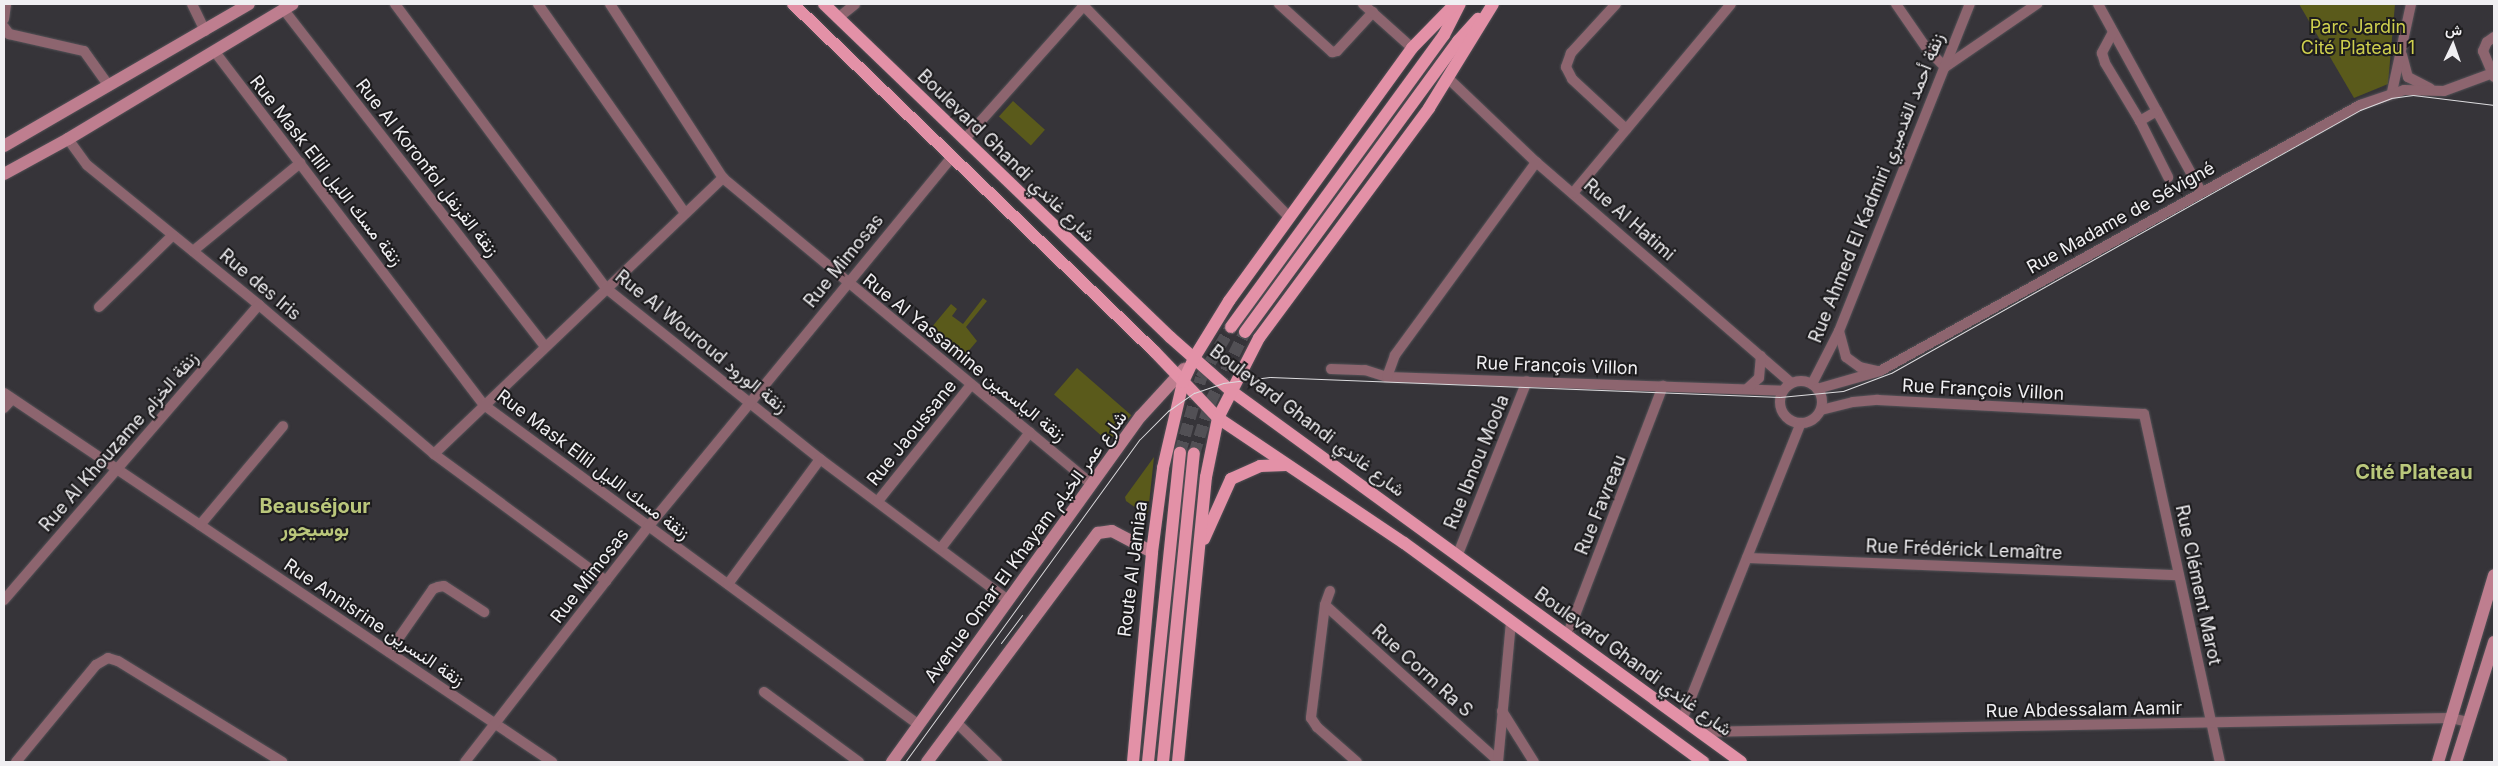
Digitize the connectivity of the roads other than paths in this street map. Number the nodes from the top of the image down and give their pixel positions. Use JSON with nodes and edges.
{"nodes":[{"id":1,"x":6,"y":4,"type":"edge"},
{"id":2,"x":249,"y":4,"type":"edge"},
{"id":3,"x":395,"y":4,"type":"edge"},
{"id":4,"x":538,"y":4,"type":"edge"},
{"id":5,"x":610,"y":4,"type":"edge"},
{"id":6,"x":793,"y":4,"type":"edge"},
{"id":7,"x":824,"y":4,"type":"edge"},
{"id":8,"x":855,"y":4,"type":"edge"},
{"id":9,"x":1083,"y":4,"type":"edge"},
{"id":10,"x":1279,"y":4,"type":"edge"},
{"id":11,"x":1363,"y":4,"type":"edge"},
{"id":12,"x":1455,"y":4,"type":"edge"},
{"id":13,"x":1460,"y":4,"type":"edge"},
{"id":14,"x":1493,"y":4,"type":"edge"},
{"id":15,"x":1616,"y":4,"type":"edge"},
{"id":16,"x":1731,"y":4,"type":"edge"},
{"id":17,"x":1896,"y":4,"type":"edge"},
{"id":18,"x":1970,"y":4,"type":"edge"},
{"id":19,"x":2038,"y":4,"type":"edge"},
{"id":20,"x":2098,"y":4,"type":"edge"},
{"id":21,"x":2411,"y":4,"type":"edge"},
{"id":22,"x":196,"y":5,"type":"edge"},
{"id":23,"x":288,"y":7,"type":"edge"},
{"id":24,"x":1373,"y":12,"type":"junction"},
{"id":25,"x":838,"y":18,"type":"junction"},
{"id":26,"x":4,"y":19,"type":"edge"},
{"id":27,"x":4,"y":27,"type":"edge"},
{"id":28,"x":205,"y":32,"type":"junction"},
{"id":29,"x":2113,"y":32,"type":"junction"},
{"id":30,"x":2494,"y":37,"type":"edge"},
{"id":31,"x":1412,"y":48,"type":"junction"},
{"id":32,"x":215,"y":52,"type":"junction"},
{"id":33,"x":2402,"y":54,"type":"junction"},
{"id":34,"x":1945,"y":67,"type":"junction"},
{"id":35,"x":2494,"y":75,"type":"edge"},
{"id":36,"x":1449,"y":79,"type":"junction"},
{"id":37,"x":109,"y":86,"type":"junction"},
{"id":38,"x":2433,"y":89,"type":"junction"},
{"id":39,"x":2392,"y":92,"type":"junction"},
{"id":40,"x":2157,"y":111,"type":"junction"},
{"id":41,"x":2140,"y":121,"type":"junction"},
{"id":42,"x":1626,"y":129,"type":"junction"},
{"id":43,"x":68,"y":139,"type":"junction"},
{"id":44,"x":964,"y":140,"type":"junction"},
{"id":45,"x":4,"y":146,"type":"edge"},
{"id":46,"x":952,"y":157,"type":"junction"},
{"id":47,"x":1536,"y":162,"type":"junction"},
{"id":48,"x":300,"y":163,"type":"junction"},
{"id":49,"x":4,"y":174,"type":"edge"},
{"id":50,"x":2168,"y":177,"type":"dead end"},
{"id":51,"x":724,"y":178,"type":"junction"},
{"id":52,"x":2201,"y":191,"type":"junction"},
{"id":53,"x":1573,"y":193,"type":"junction"},
{"id":54,"x":685,"y":214,"type":"junction"},
{"id":55,"x":1290,"y":218,"type":"junction"},
{"id":56,"x":173,"y":235,"type":"junction"},
{"id":57,"x":193,"y":251,"type":"junction"},
{"id":58,"x":846,"y":282,"type":"junction"},
{"id":59,"x":606,"y":289,"type":"junction"},
{"id":60,"x":259,"y":305,"type":"junction"},
{"id":61,"x":99,"y":306,"type":"dead end"},
{"id":62,"x":1231,"y":327,"type":"tunnel mouth"},
{"id":63,"x":1839,"y":331,"type":"junction"},
{"id":64,"x":1245,"y":332,"type":"tunnel mouth"},
{"id":65,"x":545,"y":348,"type":"junction"},
{"id":66,"x":1761,"y":356,"type":"junction"},
{"id":67,"x":1194,"y":358,"type":"junction"},
{"id":68,"x":1331,"y":369,"type":"dead end"},
{"id":69,"x":1880,"y":371,"type":"junction"},
{"id":70,"x":1387,"y":376,"type":"junction"},
{"id":71,"x":1181,"y":379,"type":"junction"},
{"id":72,"x":1527,"y":381,"type":"junction"},
{"id":73,"x":1791,"y":383,"type":"junction"},
{"id":74,"x":971,"y":385,"type":"junction"},
{"id":75,"x":1663,"y":386,"type":"junction"},
{"id":76,"x":1815,"y":386,"type":"junction"},
{"id":77,"x":1746,"y":389,"type":"junction"},
{"id":78,"x":1230,"y":390,"type":"junction"},
{"id":79,"x":1783,"y":391,"type":"junction"},
{"id":80,"x":8,"y":396,"type":"edge"},
{"id":81,"x":750,"y":404,"type":"junction"},
{"id":82,"x":484,"y":405,"type":"junction"},
{"id":83,"x":4,"y":408,"type":"edge"},
{"id":84,"x":1820,"y":410,"type":"junction"},
{"id":85,"x":2144,"y":414,"type":"joint"},
{"id":86,"x":1218,"y":418,"type":"junction"},
{"id":87,"x":1801,"y":423,"type":"junction"},
{"id":88,"x":283,"y":426,"type":"dead end"},
{"id":89,"x":1030,"y":432,"type":"junction"},
{"id":90,"x":1180,"y":453,"type":"tunnel mouth"},
{"id":91,"x":434,"y":454,"type":"junction"},
{"id":92,"x":1194,"y":454,"type":"tunnel mouth"},
{"id":93,"x":820,"y":459,"type":"junction"},
{"id":94,"x":1288,"y":466,"type":"junction"},
{"id":95,"x":117,"y":469,"type":"junction"},
{"id":96,"x":1091,"y":484,"type":"junction"},
{"id":97,"x":878,"y":501,"type":"junction"},
{"id":98,"x":200,"y":525,"type":"junction"},
{"id":99,"x":648,"y":527,"type":"junction"},
{"id":100,"x":941,"y":548,"type":"junction"},
{"id":101,"x":1152,"y":552,"type":"junction"},
{"id":102,"x":1198,"y":553,"type":"junction"},
{"id":103,"x":1458,"y":554,"type":"junction"},
{"id":104,"x":1747,"y":558,"type":"junction"},
{"id":105,"x":2179,"y":575,"type":"junction"},
{"id":106,"x":2494,"y":575,"type":"edge"},
{"id":107,"x":606,"y":581,"type":"junction"},
{"id":108,"x":728,"y":584,"type":"junction"},
{"id":109,"x":1330,"y":591,"type":"dead end"},
{"id":110,"x":4,"y":600,"type":"edge"},
{"id":111,"x":1008,"y":600,"type":"junction"},
{"id":112,"x":1325,"y":606,"type":"junction"},
{"id":113,"x":484,"y":612,"type":"dead end"},
{"id":114,"x":1511,"y":621,"type":"junction"},
{"id":115,"x":1567,"y":636,"type":"junction"},
{"id":116,"x":2494,"y":642,"type":"edge"},
{"id":117,"x":389,"y":652,"type":"junction"},
{"id":118,"x":764,"y":692,"type":"dead end"},
{"id":119,"x":1502,"y":711,"type":"junction"},
{"id":120,"x":2451,"y":718,"type":"junction"},
{"id":121,"x":1682,"y":720,"type":"junction"},
{"id":122,"x":2469,"y":722,"type":"junction"},
{"id":123,"x":957,"y":723,"type":"junction"},
{"id":124,"x":495,"y":724,"type":"junction"},
{"id":125,"x":920,"y":725,"type":"junction"},
{"id":126,"x":2212,"y":725,"type":"junction"},
{"id":127,"x":1700,"y":732,"type":"junction"},
{"id":128,"x":16,"y":762,"type":"edge"},
{"id":129,"x":282,"y":762,"type":"edge"},
{"id":130,"x":465,"y":762,"type":"edge"},
{"id":131,"x":552,"y":762,"type":"edge"},
{"id":132,"x":859,"y":762,"type":"edge"},
{"id":133,"x":892,"y":762,"type":"edge"},
{"id":134,"x":927,"y":762,"type":"edge"},
{"id":135,"x":997,"y":762,"type":"edge"},
{"id":136,"x":1133,"y":762,"type":"edge"},
{"id":137,"x":1148,"y":762,"type":"edge"},
{"id":138,"x":1162,"y":762,"type":"edge"},
{"id":139,"x":1178,"y":762,"type":"edge"},
{"id":140,"x":1356,"y":762,"type":"edge"},
{"id":141,"x":1498,"y":762,"type":"edge"},
{"id":142,"x":1534,"y":762,"type":"edge"},
{"id":143,"x":1703,"y":762,"type":"edge"},
{"id":144,"x":1741,"y":762,"type":"edge"},
{"id":145,"x":2220,"y":762,"type":"edge"},
{"id":146,"x":2438,"y":762,"type":"edge"},
{"id":147,"x":2456,"y":762,"type":"edge"}],
"edges":[{"from":1,"to":26,"type":"street"},
{"from":2,"to":28,"type":"main road"},
{"from":3,"to":59,"type":"street","name":"Rue Al Wouroud زنقة الورود"},
{"from":4,"to":54,"type":"street"},
{"from":5,"to":51,"type":"street","name":"Rue Al Yassamine زنقة الياسمين"},
{"from":6,"to":46,"type":"main road"},
{"from":7,"to":25,"type":"main road","name":"Boulevard Ghandi شارع غاندي"},
{"from":8,"to":25,"type":"street"},
{"from":9,"to":44,"type":"street"},
{"from":9,"to":55,"type":"street"},
{"from":10,"to":24,"type":"street"},
{"from":11,"to":24,"type":"street"},
{"from":12,"to":31,"type":"main road","name":"Route Al Jamiaa"},
{"from":13,"to":62,"type":"main road"},
{"from":14,"to":36,"type":"main road"},
{"from":14,"to":64,"type":"main road"},
{"from":15,"to":42,"type":"street"},
{"from":16,"to":42,"type":"street"},
{"from":17,"to":34,"type":"street"},
{"from":18,"to":34,"type":"street","name":"Rue Ahmed El Kadmiri زنقة أحمد القدميري"},
{"from":19,"to":34,"type":"street"},
{"from":20,"to":29,"type":"street"},
{"from":21,"to":33,"type":"street"},
{"from":22,"to":28,"type":"street"},
{"from":23,"to":32,"type":"main road"},
{"from":23,"to":65,"type":"street","name":"Rue Al Koronfol زنقة القرنفل"},
{"from":24,"to":31,"type":"street"},
{"from":25,"to":44,"type":"main road","name":"Boulevard Ghandi شارع غاندي"},
{"from":27,"to":37,"type":"street"},
{"from":28,"to":37,"type":"main road"},
{"from":29,"to":40,"type":"street"},
{"from":29,"to":41,"type":"street"},
{"from":30,"to":35,"type":"street"},
{"from":31,"to":55,"type":"main road","name":"Route Al Jamiaa"},
{"from":32,"to":43,"type":"main road"},
{"from":32,"to":48,"type":"street","name":"Rue Mask Ellil زنقة مسك الليل"},
{"from":33,"to":38,"type":"street"},
{"from":33,"to":39,"type":"street"},
{"from":34,"to":63,"type":"street","name":"Rue Ahmed El Kadmiri زنقة أحمد القدميري"},
{"from":35,"to":38,"type":"street","name":"Rue Madame de Sévigné"},
{"from":36,"to":47,"type":"street","name":"Rue Al Hatimi"},
{"from":36,"to":78,"type":"main road"},
{"from":37,"to":45,"type":"main road"},
{"from":38,"to":39,"type":"street","name":"Rue Madame de Sévigné"},
{"from":39,"to":52,"type":"street","name":"Rue Madame de Sévigné"},
{"from":40,"to":41,"type":"street"},
{"from":40,"to":52,"type":"street"},
{"from":41,"to":50,"type":"street"},
{"from":42,"to":53,"type":"street"},
{"from":43,"to":49,"type":"main road"},
{"from":43,"to":56,"type":"street","name":"Rue des Iris"},
{"from":44,"to":67,"type":"main road","name":"Boulevard Ghandi شارع غاندي"},
{"from":46,"to":58,"type":"street","name":"Rue Mimosas"},
{"from":46,"to":71,"type":"main road"},
{"from":47,"to":53,"type":"street","name":"Rue Al Hatimi"},
{"from":47,"to":70,"type":"street"},
{"from":48,"to":57,"type":"street"},
{"from":48,"to":82,"type":"street","name":"Rue Mask Ellil زنقة مسك الليل"},
{"from":51,"to":54,"type":"street"},
{"from":51,"to":58,"type":"street","name":"Rue Al Yassamine زنقة الياسمين"},
{"from":52,"to":69,"type":"street","name":"Rue Madame de Sévigné"},
{"from":53,"to":66,"type":"street","name":"Rue Al Hatimi"},
{"from":54,"to":59,"type":"street"},
{"from":55,"to":67,"type":"main road","name":"Route Al Jamiaa"},
{"from":56,"to":57,"type":"street","name":"Rue des Iris"},
{"from":56,"to":61,"type":"street"},
{"from":57,"to":60,"type":"street","name":"Rue des Iris"},
{"from":58,"to":74,"type":"street","name":"Rue Al Yassamine زنقة الياسمين"},
{"from":58,"to":81,"type":"street","name":"Rue Mimosas"},
{"from":59,"to":65,"type":"street"},
{"from":59,"to":81,"type":"street","name":"Rue Al Wouroud زنقة الورود"},
{"from":60,"to":91,"type":"street","name":"Rue des Iris"},
{"from":60,"to":95,"type":"street","name":"Rue Al Khouzame زنقة الخزام"},
{"from":63,"to":69,"type":"street"},
{"from":63,"to":76,"type":"street","name":"Rue Ahmed El Kadmiri زنقة أحمد القدميري"},
{"from":65,"to":82,"type":"street"},
{"from":66,"to":73,"type":"street","name":"Rue Al Hatimi"},
{"from":66,"to":77,"type":"street"},
{"from":67,"to":71,"type":"main road","name":"Route Al Jamiaa"},
{"from":67,"to":78,"type":"main road","name":"Boulevard Ghandi شارع غاندي"},
{"from":68,"to":70,"type":"street","name":"Rue François Villon"},
{"from":69,"to":76,"type":"street","name":"Rue Madame de Sévigné"},
{"from":70,"to":72,"type":"street","name":"Rue François Villon"},
{"from":71,"to":86,"type":"main road"},
{"from":71,"to":96,"type":"main road","name":"Avenue Omar El Khayam شارع عمر الخيام"},
{"from":71,"to":101,"type":"main road","name":"Route Al Jamiaa"},
{"from":72,"to":75,"type":"street","name":"Rue François Villon"},
{"from":72,"to":103,"type":"street","name":"Rue Ibnou Moola"},
{"from":73,"to":76,"type":"street"},
{"from":73,"to":79,"type":"street"},
{"from":74,"to":89,"type":"street","name":"Rue Al Yassamine زنقة الياسمين"},
{"from":74,"to":97,"type":"street","name":"Rue Jaoussane"},
{"from":75,"to":77,"type":"street","name":"Rue François Villon"},
{"from":75,"to":115,"type":"street","name":"Rue Favreau"},
{"from":76,"to":84,"type":"street"},
{"from":77,"to":79,"type":"street","name":"Rue François Villon"},
{"from":78,"to":86,"type":"main road"},
{"from":78,"to":103,"type":"main road","name":"Boulevard Ghandi شارع غاندي"},
{"from":79,"to":87,"type":"street"},
{"from":80,"to":83,"type":"street"},
{"from":80,"to":95,"type":"street","name":"Rue Annisrine زنقة النسرين"},
{"from":81,"to":93,"type":"street","name":"Rue Al Wouroud زنقة الورود"},
{"from":81,"to":99,"type":"street","name":"Rue Mimosas"},
{"from":82,"to":91,"type":"street"},
{"from":82,"to":99,"type":"street","name":"Rue Mask Ellil زنقة مسك الليل"},
{"from":84,"to":85,"type":"street","name":"Rue François Villon"},
{"from":84,"to":87,"type":"street"},
{"from":85,"to":105,"type":"street","name":"Rue Clément Marot"},
{"from":86,"to":94,"type":"main road"},
{"from":86,"to":102,"type":"main road"},
{"from":87,"to":104,"type":"street"},
{"from":88,"to":98,"type":"street"},
{"from":89,"to":96,"type":"street","name":"Rue Al Yassamine زنقة الياسمين"},
{"from":89,"to":100,"type":"street"},
{"from":90,"to":137,"type":"main road"},
{"from":91,"to":107,"type":"street","name":"Rue des Iris"},
{"from":92,"to":138,"type":"main road"},
{"from":93,"to":97,"type":"street","name":"Rue Al Wouroud زنقة الورود"},
{"from":93,"to":108,"type":"street"},
{"from":94,"to":102,"type":"main road"},
{"from":94,"to":114,"type":"main road"},
{"from":95,"to":98,"type":"street","name":"Rue Annisrine زنقة النسرين"},
{"from":95,"to":110,"type":"street","name":"Rue Al Khouzame زنقة الخزام"},
{"from":96,"to":111,"type":"main road","name":"Avenue Omar El Khayam شارع عمر الخيام"},
{"from":97,"to":100,"type":"street","name":"Rue Al Wouroud زنقة الورود"},
{"from":98,"to":117,"type":"street","name":"Rue Annisrine زنقة النسرين"},
{"from":99,"to":107,"type":"street","name":"Rue Mimosas"},
{"from":99,"to":108,"type":"street","name":"Rue Mask Ellil زنقة مسك الليل"},
{"from":100,"to":111,"type":"street","name":"Rue Al Wouroud زنقة الورود"},
{"from":101,"to":123,"type":"main road"},
{"from":101,"to":136,"type":"main road","name":"Route Al Jamiaa"},
{"from":102,"to":139,"type":"main road"},
{"from":103,"to":115,"type":"main road","name":"Boulevard Ghandi شارع غاندي"},
{"from":104,"to":105,"type":"street","name":"Rue Frédérick Lemaître"},
{"from":104,"to":121,"type":"street"},
{"from":105,"to":126,"type":"street","name":"Rue Clément Marot"},
{"from":106,"to":120,"type":"main road"},
{"from":107,"to":124,"type":"street","name":"Rue Mimosas"},
{"from":108,"to":125,"type":"street","name":"Rue Mask Ellil زنقة مسك الليل"},
{"from":109,"to":112,"type":"street"},
{"from":111,"to":125,"type":"main road","name":"Avenue Omar El Khayam شارع عمر الخيام"},
{"from":112,"to":140,"type":"street"},
{"from":112,"to":141,"type":"street","name":"Rue Corm Ra S"},
{"from":113,"to":117,"type":"street"},
{"from":114,"to":119,"type":"street"},
{"from":114,"to":143,"type":"main road"},
{"from":115,"to":121,"type":"main road","name":"Boulevard Ghandi شارع غاندي"},
{"from":116,"to":122,"type":"main road"},
{"from":117,"to":124,"type":"street","name":"Rue Annisrine زنقة النسرين"},
{"from":118,"to":132,"type":"street"},
{"from":119,"to":141,"type":"street"},
{"from":119,"to":142,"type":"street"},
{"from":120,"to":122,"type":"street","name":"Rue Abdessalam Aamir"},
{"from":120,"to":126,"type":"street","name":"Rue Abdessalam Aamir"},
{"from":120,"to":146,"type":"main road"},
{"from":121,"to":127,"type":"main road","name":"Boulevard Ghandi شارع غاندي"},
{"from":122,"to":147,"type":"main road"},
{"from":123,"to":134,"type":"main road"},
{"from":123,"to":135,"type":"street"},
{"from":124,"to":130,"type":"street","name":"Rue Mimosas"},
{"from":124,"to":131,"type":"street","name":"Rue Annisrine زنقة النسرين"},
{"from":125,"to":133,"type":"main road","name":"Avenue Omar El Khayam شارع عمر الخيام"},
{"from":126,"to":127,"type":"street","name":"Rue Abdessalam Aamir"},
{"from":126,"to":145,"type":"street","name":"Rue Clément Marot"},
{"from":127,"to":144,"type":"main road","name":"Boulevard Ghandi شارع غاندي"},
{"from":128,"to":129,"type":"street"}]}
